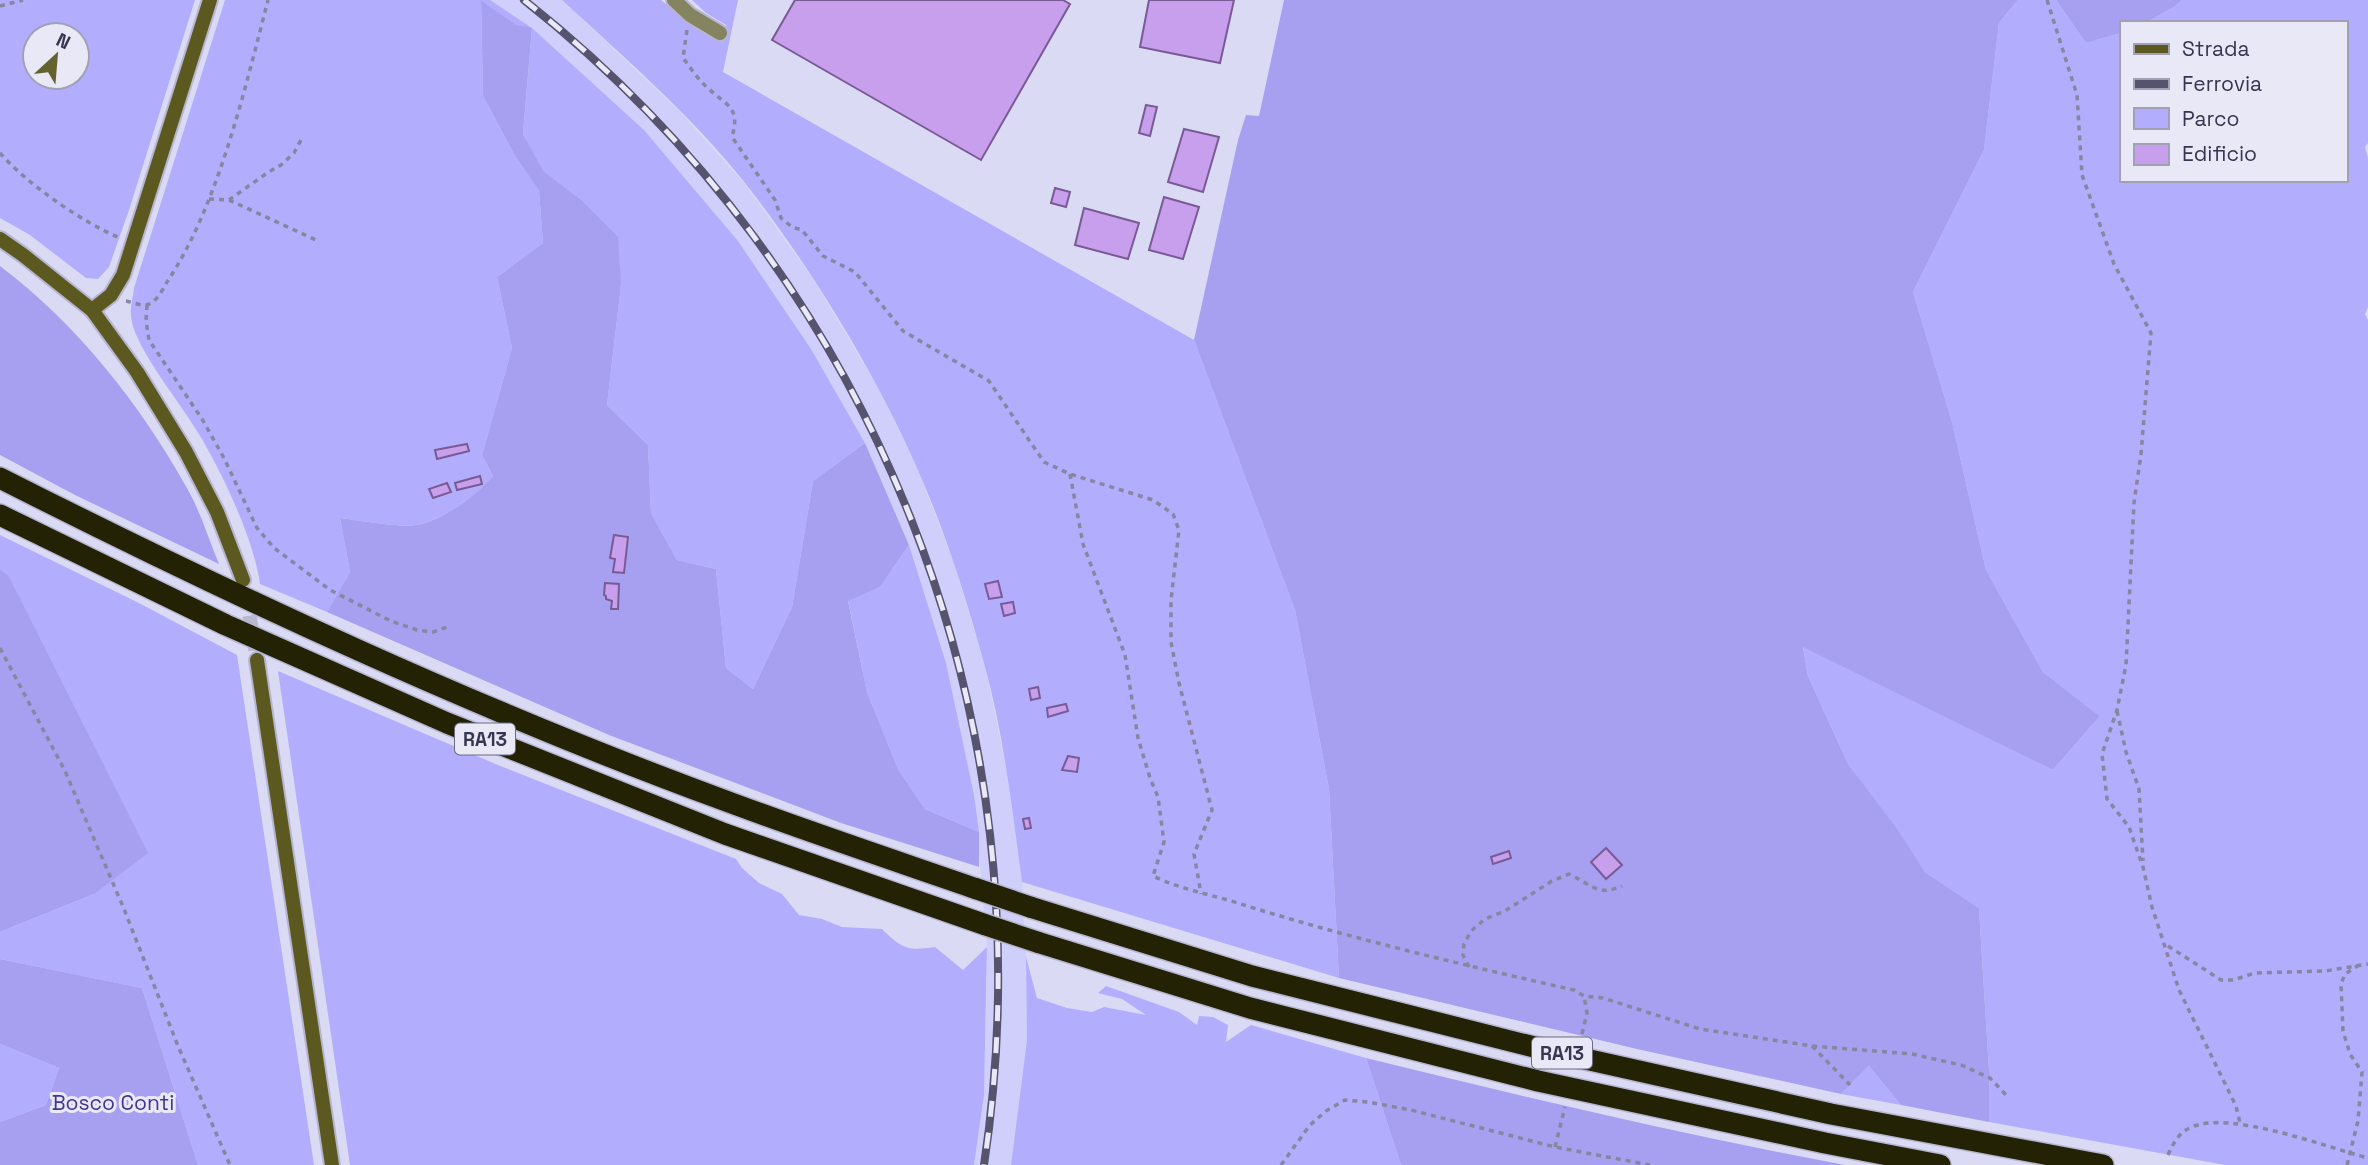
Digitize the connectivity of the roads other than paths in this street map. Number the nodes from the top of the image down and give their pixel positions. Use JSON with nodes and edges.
{"nodes":[{"id":1,"x":211,"y":0,"type":"edge"},
{"id":2,"x":674,"y":0,"type":"edge"},
{"id":3,"x":720,"y":33,"type":"dead end"},
{"id":4,"x":0,"y":239,"type":"edge"},
{"id":5,"x":92,"y":310,"type":"junction"},
{"id":6,"x":0,"y":478,"type":"edge"},
{"id":7,"x":0,"y":515,"type":"edge"},
{"id":8,"x":243,"y":579,"type":"tunnel mouth"},
{"id":9,"x":257,"y":660,"type":"tunnel mouth"},
{"id":10,"x":332,"y":1165,"type":"edge"},
{"id":11,"x":1940,"y":1165,"type":"edge"},
{"id":12,"x":2104,"y":1165,"type":"edge"}],
"edges":[{"from":1,"to":5,"type":"main road"},
{"from":2,"to":3,"type":"street"},
{"from":4,"to":5,"type":"main road"},
{"from":5,"to":8,"type":"main road"},
{"from":6,"to":12,"type":"highway","number":"RA13","bridge":true},
{"from":7,"to":11,"type":"highway","number":"RA13","bridge":true},
{"from":9,"to":10,"type":"main road"}]}
